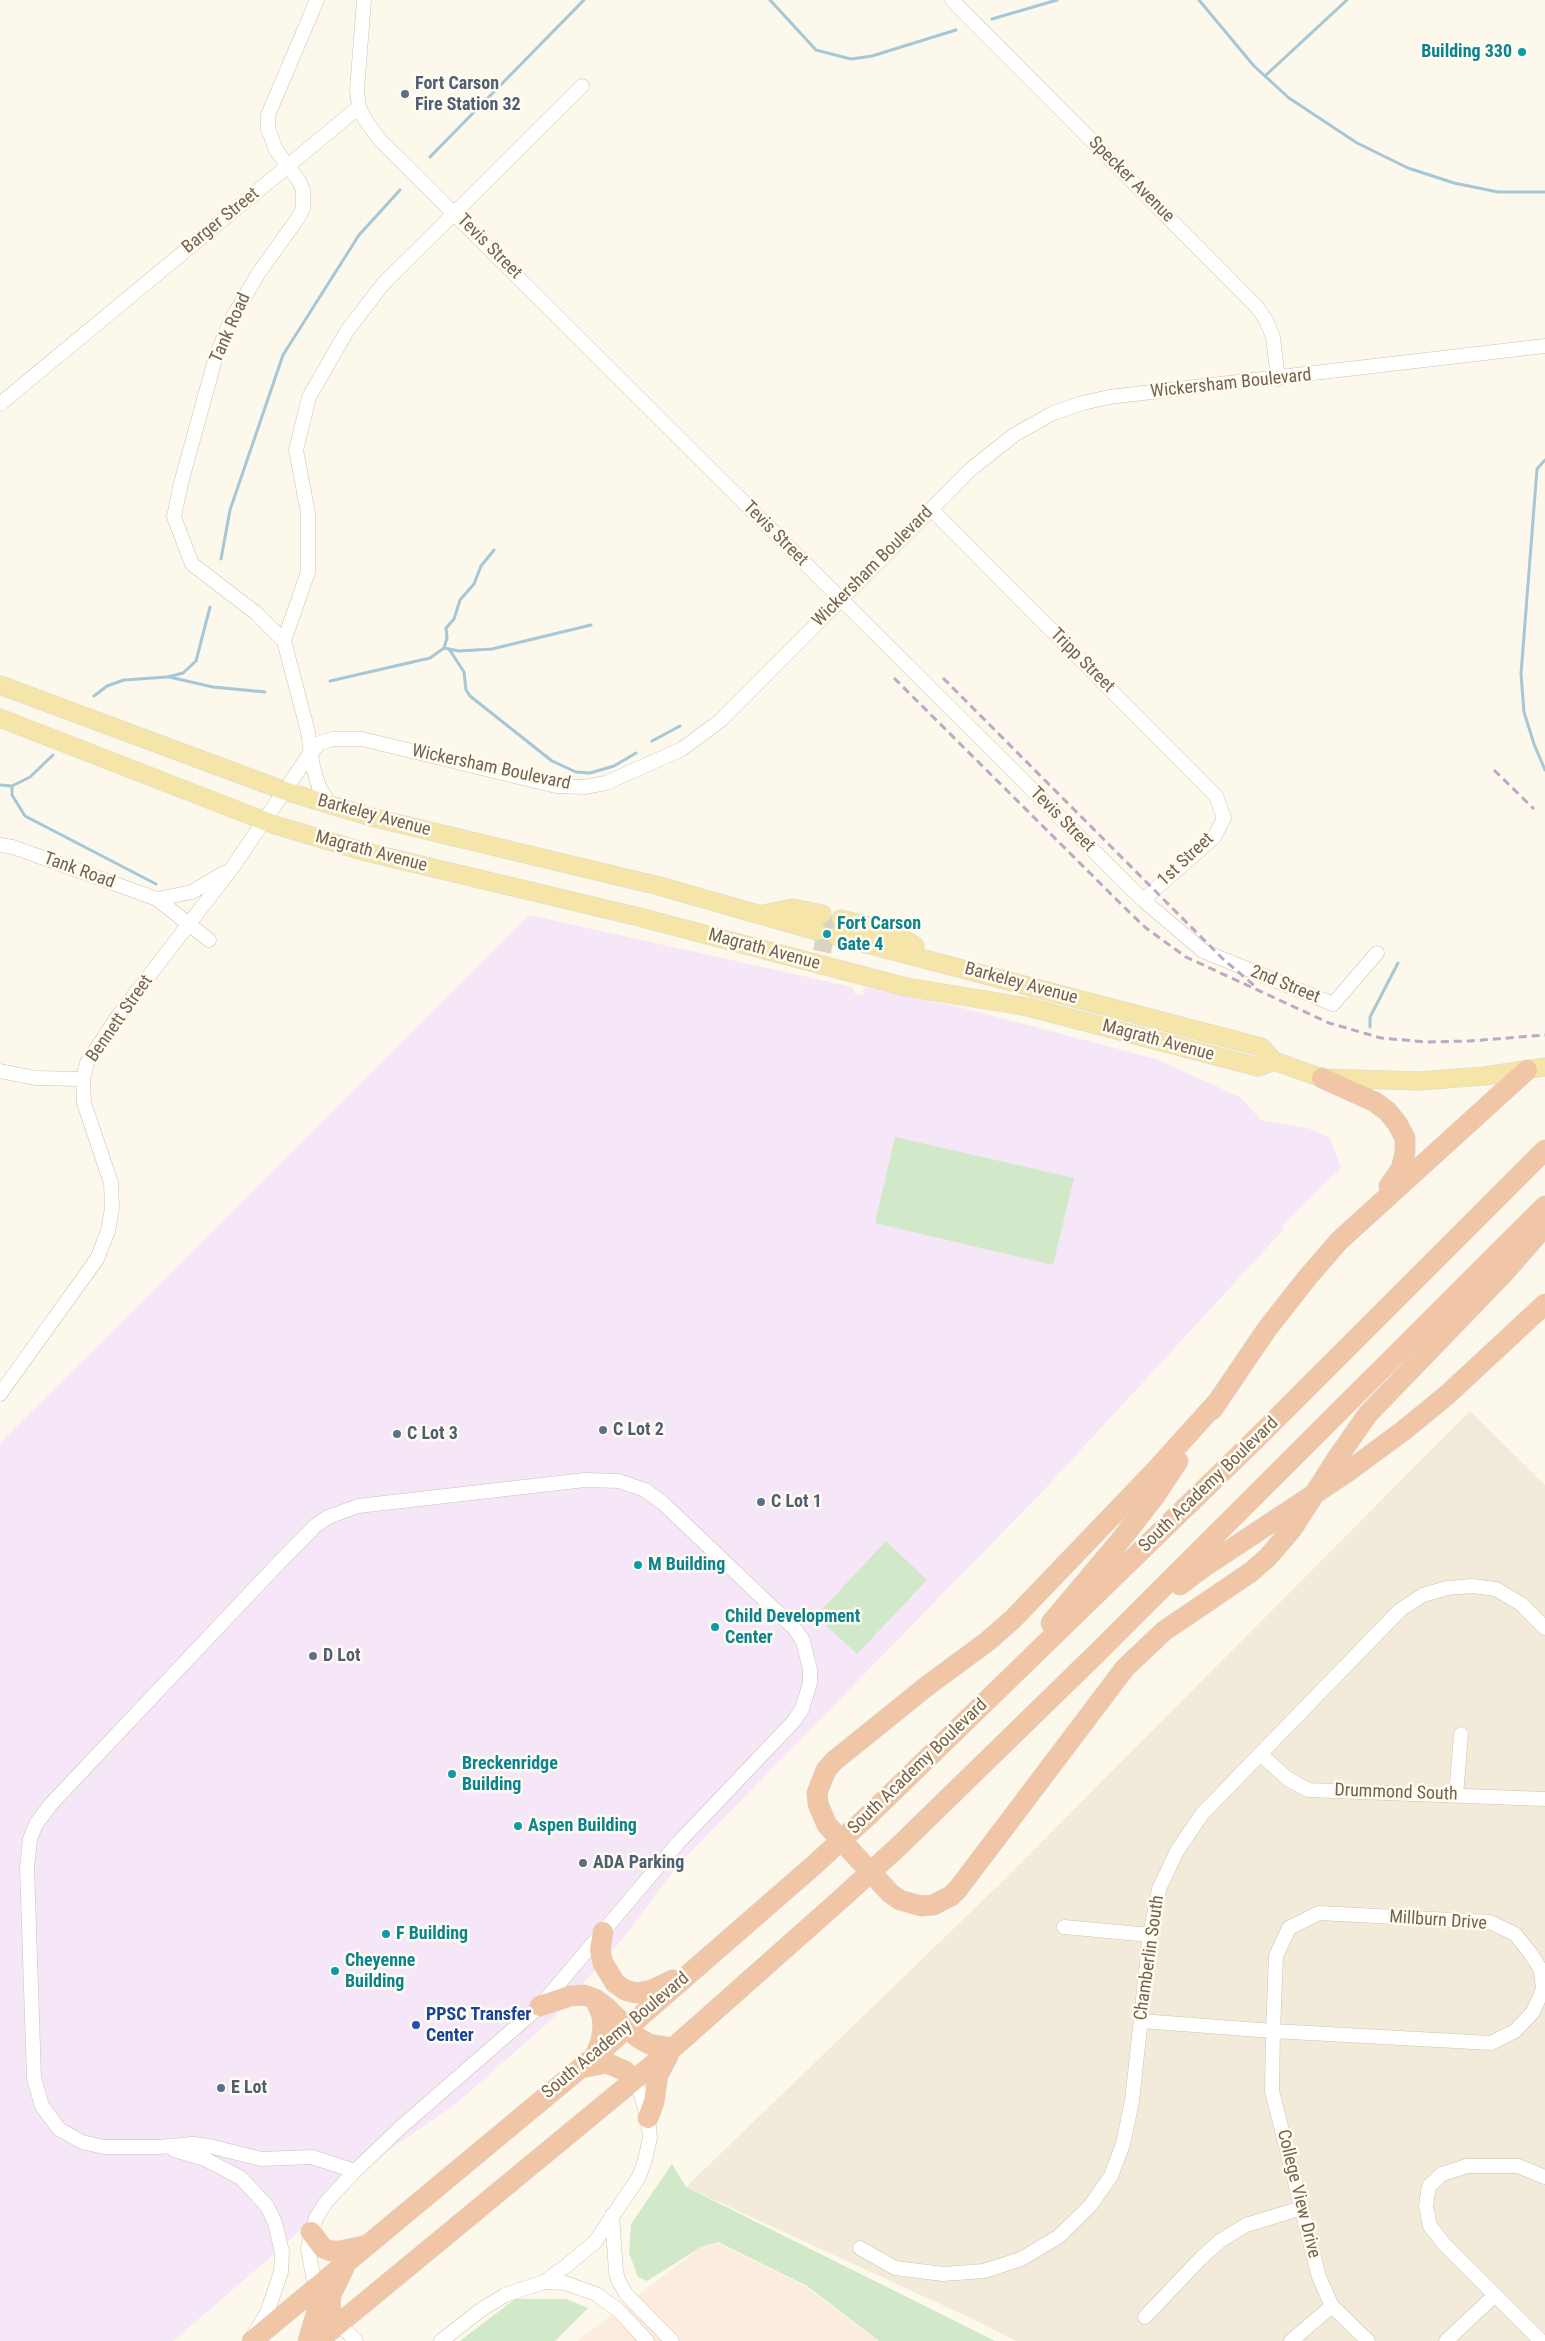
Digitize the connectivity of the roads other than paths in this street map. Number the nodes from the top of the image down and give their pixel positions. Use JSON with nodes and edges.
{"nodes":[{"id":1,"x":317,"y":0,"type":"edge"},
{"id":2,"x":364,"y":0,"type":"edge"},
{"id":3,"x":952,"y":0,"type":"edge"},
{"id":4,"x":582,"y":86,"type":"dead end"},
{"id":5,"x":359,"y":107,"type":"junction"},
{"id":6,"x":288,"y":166,"type":"junction"},
{"id":7,"x":454,"y":212,"type":"junction"},
{"id":8,"x":1545,"y":346,"type":"edge"},
{"id":9,"x":1278,"y":378,"type":"junction"},
{"id":10,"x":0,"y":404,"type":"edge"},
{"id":11,"x":931,"y":509,"type":"junction"},
{"id":12,"x":840,"y":600,"type":"junction"},
{"id":13,"x":284,"y":641,"type":"junction"},
{"id":14,"x":0,"y":685,"type":"edge"},
{"id":15,"x":0,"y":718,"type":"edge"},
{"id":16,"x":310,"y":752,"type":"junction"},
{"id":17,"x":285,"y":791,"type":"junction"},
{"id":18,"x":330,"y":805,"type":"junction"},
{"id":19,"x":1224,"y":818,"type":"joint"},
{"id":20,"x":266,"y":821,"type":"junction"},
{"id":21,"x":0,"y":846,"type":"edge"},
{"id":22,"x":232,"y":868,"type":"junction"},
{"id":23,"x":158,"y":899,"type":"junction"},
{"id":24,"x":1143,"y":900,"type":"junction"},
{"id":25,"x":759,"y":915,"type":"junction"},
{"id":26,"x":189,"y":924,"type":"junction"},
{"id":27,"x":209,"y":940,"type":"dead end"},
{"id":28,"x":1203,"y":951,"type":"joint"},
{"id":29,"x":1377,"y":953,"type":"dead end"},
{"id":30,"x":937,"y":962,"type":"junction"},
{"id":31,"x":1274,"y":1061,"type":"junction"},
{"id":32,"x":1536,"y":1069,"type":"edge"},
{"id":33,"x":0,"y":1071,"type":"edge"},
{"id":34,"x":1322,"y":1078,"type":"junction"},
{"id":35,"x":83,"y":1079,"type":"junction"},
{"id":36,"x":1545,"y":1150,"type":"edge"},
{"id":37,"x":1545,"y":1206,"type":"edge"},
{"id":38,"x":1369,"y":1212,"type":"junction"},
{"id":39,"x":1545,"y":1226,"type":"edge"},
{"id":40,"x":1545,"y":1304,"type":"edge"},
{"id":41,"x":0,"y":1394,"type":"edge"},
{"id":42,"x":1219,"y":1400,"type":"junction"},
{"id":43,"x":1545,"y":1628,"type":"edge"},
{"id":44,"x":1097,"y":1653,"type":"junction"},
{"id":45,"x":962,"y":1726,"type":"junction"},
{"id":46,"x":1460,"y":1734,"type":"dead end"},
{"id":47,"x":1260,"y":1754,"type":"junction"},
{"id":48,"x":1456,"y":1796,"type":"junction"},
{"id":49,"x":1545,"y":1800,"type":"edge"},
{"id":50,"x":1064,"y":1927,"type":"dead end"},
{"id":51,"x":603,"y":1932,"type":"junction"},
{"id":52,"x":1150,"y":1935,"type":"junction"},
{"id":53,"x":691,"y":1973,"type":"junction"},
{"id":54,"x":595,"y":1999,"type":"junction"},
{"id":55,"x":540,"y":2006,"type":"junction"},
{"id":56,"x":1141,"y":2021,"type":"junction"},
{"id":57,"x":627,"y":2028,"type":"junction"},
{"id":58,"x":1273,"y":2031,"type":"junction"},
{"id":59,"x":673,"y":2048,"type":"junction"},
{"id":60,"x":595,"y":2056,"type":"junction"},
{"id":61,"x":579,"y":2069,"type":"junction"},
{"id":62,"x":633,"y":2081,"type":"junction"},
{"id":63,"x":648,"y":2118,"type":"junction"},
{"id":64,"x":159,"y":2147,"type":"junction"},
{"id":65,"x":355,"y":2171,"type":"junction"},
{"id":66,"x":1545,"y":2177,"type":"edge"},
{"id":67,"x":1302,"y":2208,"type":"junction"},
{"id":68,"x":612,"y":2215,"type":"junction"},
{"id":69,"x":311,"y":2232,"type":"junction"},
{"id":70,"x":367,"y":2245,"type":"junction"},
{"id":71,"x":860,"y":2248,"type":"dead end"},
{"id":72,"x":349,"y":2260,"type":"junction"},
{"id":73,"x":544,"y":2282,"type":"junction"},
{"id":74,"x":315,"y":2288,"type":"junction"},
{"id":75,"x":1495,"y":2295,"type":"junction"},
{"id":76,"x":1332,"y":2306,"type":"junction"},
{"id":77,"x":1145,"y":2317,"type":"dead end"},
{"id":78,"x":338,"y":2324,"type":"junction"},
{"id":79,"x":251,"y":2341,"type":"edge"},
{"id":80,"x":308,"y":2341,"type":"edge"},
{"id":81,"x":318,"y":2341,"type":"edge"},
{"id":82,"x":356,"y":2341,"type":"edge"},
{"id":83,"x":440,"y":2341,"type":"edge"},
{"id":84,"x":647,"y":2341,"type":"edge"},
{"id":85,"x":672,"y":2341,"type":"edge"},
{"id":86,"x":1291,"y":2341,"type":"edge"},
{"id":87,"x":1368,"y":2341,"type":"edge"},
{"id":88,"x":1446,"y":2341,"type":"edge"},
{"id":89,"x":1541,"y":2341,"type":"edge"}],
"edges":[{"from":1,"to":6,"type":"street","name":"Tank Road"},
{"from":2,"to":5,"type":"street"},
{"from":3,"to":9,"type":"street","name":"Specker Avenue"},
{"from":4,"to":7,"type":"street"},
{"from":5,"to":6,"type":"street","name":"Barger Street"},
{"from":5,"to":7,"type":"street","name":"Tevis Street"},
{"from":6,"to":10,"type":"street","name":"Barger Street"},
{"from":6,"to":13,"type":"street","name":"Tank Road"},
{"from":7,"to":12,"type":"street","name":"Tevis Street"},
{"from":7,"to":13,"type":"street"},
{"from":8,"to":9,"type":"street","name":"Wickersham Boulevard"},
{"from":9,"to":11,"type":"street","name":"Wickersham Boulevard"},
{"from":11,"to":12,"type":"street","name":"Wickersham Boulevard"},
{"from":11,"to":19,"type":"street","name":"Tripp Street"},
{"from":12,"to":16,"type":"street","name":"Wickersham Boulevard"},
{"from":12,"to":24,"type":"street","name":"Tevis Street"},
{"from":13,"to":16,"type":"street"},
{"from":14,"to":17,"type":"main road","name":"Barkeley Avenue"},
{"from":15,"to":20,"type":"main road","name":"Magrath Avenue"},
{"from":16,"to":17,"type":"street","name":"Wickersham Boulevard"},
{"from":16,"to":18,"type":"street"},
{"from":17,"to":18,"type":"main road","name":"Barkeley Avenue"},
{"from":17,"to":20,"type":"street","name":"Wickersham Boulevard"},
{"from":18,"to":25,"type":"main road","name":"Barkeley Avenue"},
{"from":19,"to":24,"type":"street","name":"1st Street"},
{"from":20,"to":22,"type":"street","name":"Bennett Street"},
{"from":20,"to":31,"type":"main road","name":"Magrath Avenue"},
{"from":21,"to":23,"type":"street","name":"Tank Road"},
{"from":22,"to":23,"type":"street"},
{"from":22,"to":26,"type":"street","name":"Bennett Street"},
{"from":23,"to":26,"type":"street","name":"Tank Road"},
{"from":24,"to":28,"type":"street","name":"Tevis Street"},
{"from":25,"to":25,"type":"main road","name":"Barkeley Avenue"},
{"from":26,"to":27,"type":"street","name":"Tank Road"},
{"from":26,"to":35,"type":"street","name":"Bennett Street"},
{"from":28,"to":29,"type":"street","name":"2nd Street"},
{"from":30,"to":30,"type":"main road","name":"Barkeley Avenue"},
{"from":30,"to":31,"type":"main road","name":"Barkeley Avenue"},
{"from":31,"to":34,"type":"main road","name":"Magrath Avenue"},
{"from":32,"to":34,"type":"main road","name":"Magrath Avenue"},
{"from":32,"to":38,"type":"highway"},
{"from":33,"to":35,"type":"street"},
{"from":34,"to":38,"type":"highway"},
{"from":35,"to":41,"type":"street","name":"Bennett Street"},
{"from":36,"to":45,"type":"highway","name":"South Academy Boulevard"},
{"from":37,"to":44,"type":"highway"},
{"from":38,"to":42,"type":"highway"},
{"from":39,"to":42,"type":"highway","bridge":true},
{"from":40,"to":44,"type":"highway"},
{"from":42,"to":45,"type":"highway"},
{"from":43,"to":47,"type":"street","name":"Chamberlin South"},
{"from":44,"to":59,"type":"highway","bridge":true},
{"from":45,"to":53,"type":"highway","name":"South Academy Boulevard","bridge":true},
{"from":46,"to":48,"type":"street"},
{"from":47,"to":48,"type":"street","name":"Drummond South"},
{"from":47,"to":52,"type":"street","name":"Chamberlin South"},
{"from":48,"to":49,"type":"street","name":"Drummond South"},
{"from":50,"to":52,"type":"street"},
{"from":51,"to":53,"type":"highway"},
{"from":51,"to":55,"type":"street"},
{"from":51,"to":64,"type":"street"},
{"from":52,"to":56,"type":"street","name":"Chamberlin South"},
{"from":53,"to":57,"type":"highway","name":"South Academy Boulevard"},
{"from":54,"to":55,"type":"highway"},
{"from":54,"to":57,"type":"highway"},
{"from":54,"to":60,"type":"highway"},
{"from":55,"to":65,"type":"street"},
{"from":56,"to":58,"type":"street","name":"Millburn Drive"},
{"from":56,"to":71,"type":"street","name":"Chamberlin South"},
{"from":57,"to":59,"type":"highway"},
{"from":57,"to":60,"type":"highway","name":"South Academy Boulevard"},
{"from":58,"to":58,"type":"street","name":"Millburn Drive"},
{"from":58,"to":67,"type":"street","name":"College View Drive"},
{"from":59,"to":62,"type":"highway"},
{"from":59,"to":63,"type":"highway"},
{"from":60,"to":61,"type":"highway","name":"South Academy Boulevard"},
{"from":61,"to":62,"type":"highway"},
{"from":61,"to":70,"type":"highway","name":"South Academy Boulevard"},
{"from":62,"to":63,"type":"street"},
{"from":62,"to":78,"type":"highway"},
{"from":63,"to":68,"type":"street"},
{"from":64,"to":65,"type":"street"},
{"from":64,"to":79,"type":"street"},
{"from":65,"to":69,"type":"street"},
{"from":66,"to":75,"type":"street"},
{"from":67,"to":76,"type":"street","name":"College View Drive"},
{"from":67,"to":77,"type":"street"},
{"from":68,"to":73,"type":"street"},
{"from":68,"to":85,"type":"street"},
{"from":69,"to":70,"type":"highway"},
{"from":69,"to":74,"type":"street"},
{"from":70,"to":72,"type":"highway","name":"South Academy Boulevard"},
{"from":72,"to":74,"type":"highway","name":"South Academy Boulevard"},
{"from":72,"to":78,"type":"highway"},
{"from":73,"to":83,"type":"street"},
{"from":73,"to":84,"type":"street"},
{"from":74,"to":79,"type":"highway","name":"South Academy Boulevard"},
{"from":74,"to":80,"type":"highway"},
{"from":75,"to":88,"type":"street"},
{"from":75,"to":89,"type":"street"},
{"from":76,"to":86,"type":"street"},
{"from":76,"to":87,"type":"street","name":"College View Drive"},
{"from":78,"to":81,"type":"highway"},
{"from":78,"to":82,"type":"street"}]}
